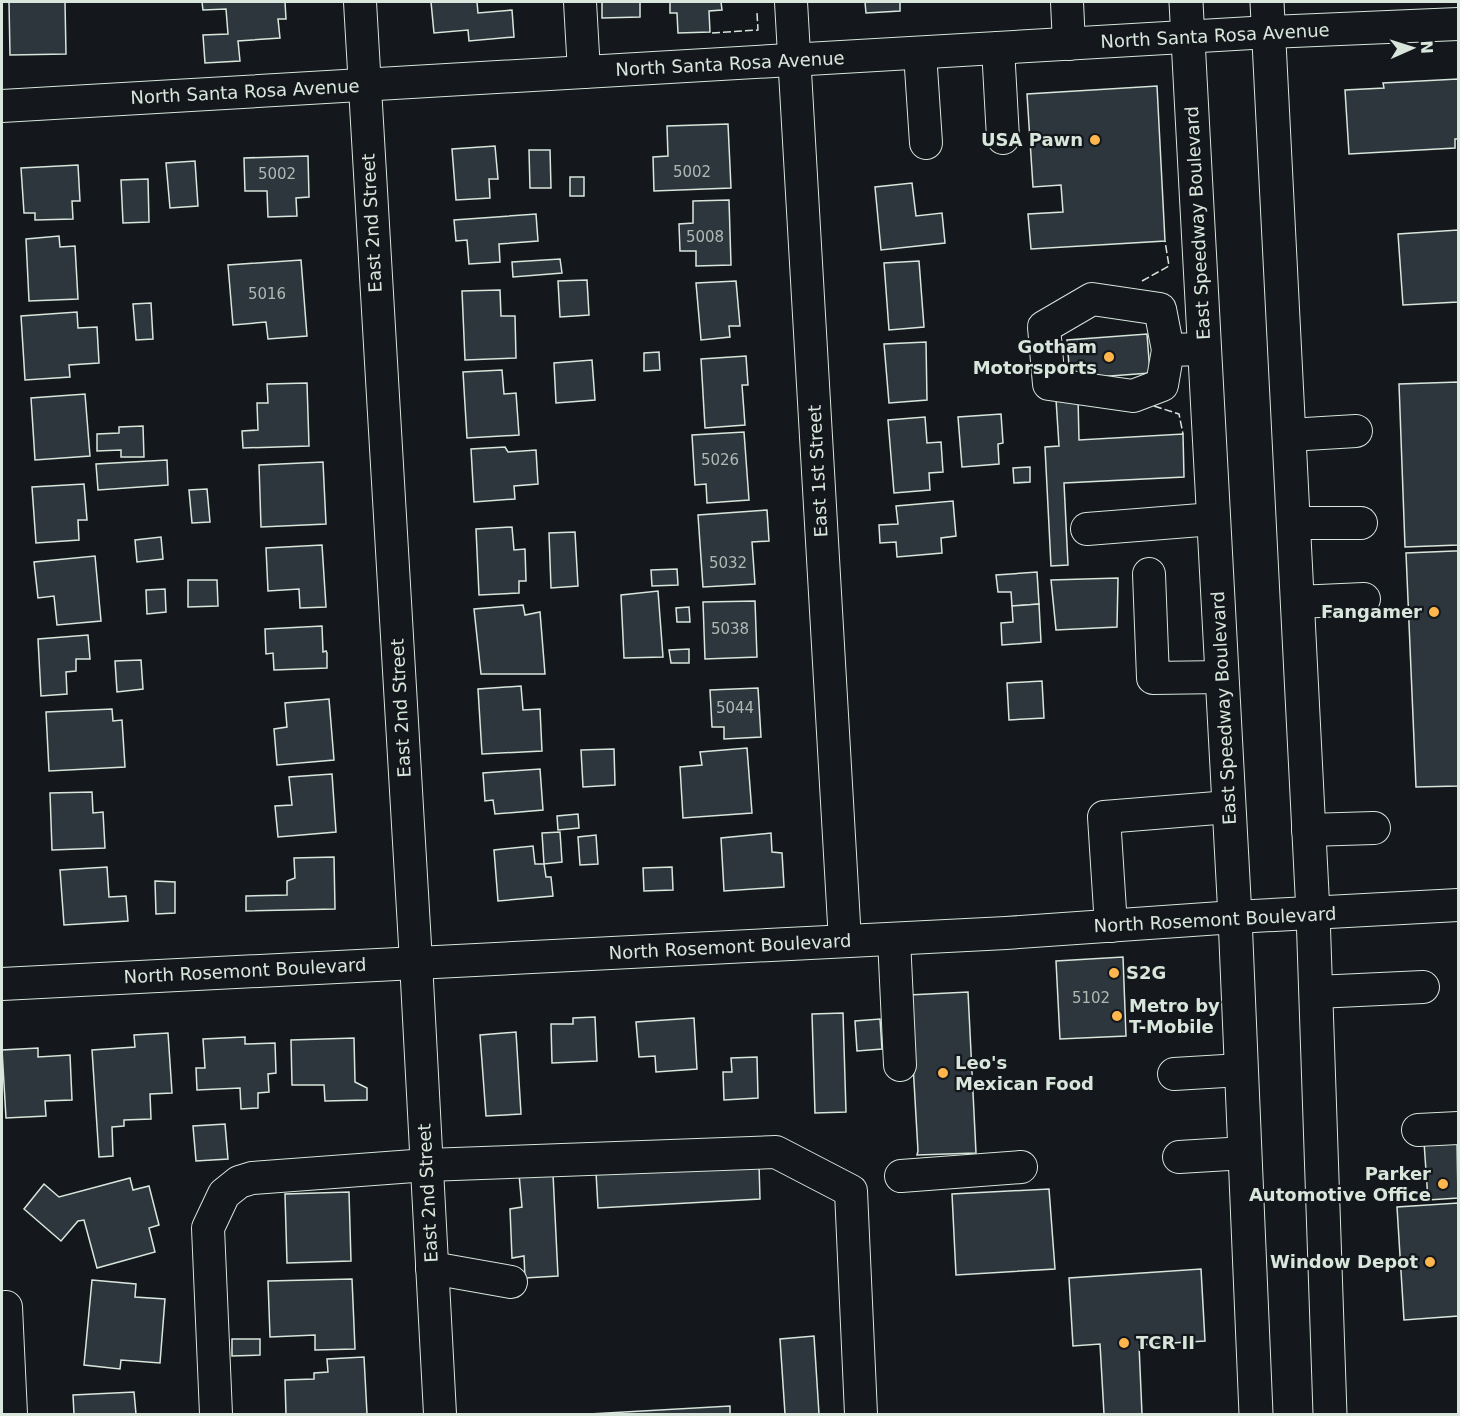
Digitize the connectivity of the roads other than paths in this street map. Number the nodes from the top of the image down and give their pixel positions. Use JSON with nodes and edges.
{"nodes":[{"id":1,"x":360,"y":2,"type":"edge"},
{"id":2,"x":580,"y":2,"type":"edge"},
{"id":3,"x":791,"y":2,"type":"edge"},
{"id":4,"x":1066,"y":2,"type":"edge"},
{"id":5,"x":1186,"y":2,"type":"edge"},
{"id":6,"x":1268,"y":17,"type":"edge"},
{"id":7,"x":1458,"y":24,"type":"edge"},
{"id":8,"x":1188,"y":37,"type":"junction"},
{"id":9,"x":1069,"y":44,"type":"junction"},
{"id":10,"x":998,"y":48,"type":"junction"},
{"id":11,"x":920,"y":53,"type":"junction"},
{"id":12,"x":794,"y":60,"type":"junction"},
{"id":13,"x":584,"y":72,"type":"junction"},
{"id":14,"x":364,"y":85,"type":"junction"},
{"id":15,"x":2,"y":106,"type":"edge"},
{"id":16,"x":1003,"y":138,"type":"dead end"},
{"id":17,"x":926,"y":143,"type":"dead end"},
{"id":18,"x":1204,"y":349,"type":"junction"},
{"id":19,"x":1168,"y":350,"type":"dead end"},
{"id":20,"x":1356,"y":431,"type":"dead end"},
{"id":21,"x":1289,"y":435,"type":"junction"},
{"id":22,"x":1213,"y":519,"type":"junction"},
{"id":23,"x":1293,"y":523,"type":"junction"},
{"id":24,"x":1361,"y":523,"type":"dead end"},
{"id":25,"x":1087,"y":529,"type":"dead end"},
{"id":26,"x":1149,"y":574,"type":"dead end"},
{"id":27,"x":1364,"y":599,"type":"dead end"},
{"id":28,"x":1298,"y":602,"type":"junction"},
{"id":29,"x":1222,"y":677,"type":"junction"},
{"id":30,"x":1229,"y":807,"type":"junction"},
{"id":31,"x":1374,"y":828,"type":"dead end"},
{"id":32,"x":1308,"y":830,"type":"junction"},
{"id":33,"x":1458,"y":905,"type":"edge"},
{"id":34,"x":1313,"y":913,"type":"junction"},
{"id":35,"x":1235,"y":917,"type":"junction"},
{"id":36,"x":1111,"y":926,"type":"junction"},
{"id":37,"x":894,"y":939,"type":"junction"},
{"id":38,"x":845,"y":941,"type":"junction"},
{"id":39,"x":416,"y":962,"type":"junction"},
{"id":40,"x":2,"y":984,"type":"edge"},
{"id":41,"x":1423,"y":987,"type":"dead end"},
{"id":42,"x":1316,"y":992,"type":"junction"},
{"id":43,"x":900,"y":1065,"type":"dead end"},
{"id":44,"x":1241,"y":1070,"type":"junction"},
{"id":45,"x":1174,"y":1074,"type":"dead end"},
{"id":46,"x":1458,"y":1128,"type":"edge"},
{"id":47,"x":1418,"y":1130,"type":"dead end"},
{"id":48,"x":1245,"y":1153,"type":"junction"},
{"id":49,"x":1179,"y":1157,"type":"dead end"},
{"id":50,"x":427,"y":1165,"type":"junction"},
{"id":51,"x":1021,"y":1167,"type":"dead end"},
{"id":52,"x":901,"y":1176,"type":"dead end"},
{"id":53,"x":432,"y":1268,"type":"junction"},
{"id":54,"x":512,"y":1282,"type":"dead end"},
{"id":55,"x":6,"y":1307,"type":"dead end"},
{"id":56,"x":11,"y":1414,"type":"edge"},
{"id":57,"x":216,"y":1414,"type":"edge"},
{"id":58,"x":440,"y":1414,"type":"edge"},
{"id":59,"x":861,"y":1414,"type":"edge"},
{"id":60,"x":1256,"y":1414,"type":"edge"},
{"id":61,"x":1330,"y":1414,"type":"edge"}],
"edges":[{"from":1,"to":14,"type":"street","name":"East 2nd Street"},
{"from":2,"to":13,"type":"street"},
{"from":3,"to":12,"type":"street","name":"East 1st Street"},
{"from":4,"to":9,"type":"street"},
{"from":5,"to":8,"type":"main road","name":"East Speedway Boulevard"},
{"from":6,"to":7,"type":"street","name":"North Santa Rosa Avenue"},
{"from":6,"to":8,"type":"street","name":"North Santa Rosa Avenue"},
{"from":6,"to":21,"type":"main road"},
{"from":8,"to":9,"type":"street","name":"North Santa Rosa Avenue"},
{"from":8,"to":18,"type":"main road","name":"East Speedway Boulevard"},
{"from":9,"to":10,"type":"street","name":"North Santa Rosa Avenue"},
{"from":10,"to":11,"type":"street","name":"North Santa Rosa Avenue"},
{"from":10,"to":16,"type":"street"},
{"from":11,"to":12,"type":"street","name":"North Santa Rosa Avenue"},
{"from":11,"to":17,"type":"street"},
{"from":12,"to":13,"type":"street","name":"North Santa Rosa Avenue"},
{"from":12,"to":38,"type":"street","name":"East 1st Street"},
{"from":13,"to":14,"type":"street","name":"North Santa Rosa Avenue"},
{"from":14,"to":15,"type":"street","name":"North Santa Rosa Avenue"},
{"from":14,"to":39,"type":"street","name":"East 2nd Street"},
{"from":18,"to":19,"type":"street"},
{"from":18,"to":22,"type":"main road","name":"East Speedway Boulevard"},
{"from":20,"to":21,"type":"street"},
{"from":21,"to":23,"type":"main road"},
{"from":22,"to":25,"type":"street"},
{"from":22,"to":29,"type":"main road","name":"East Speedway Boulevard"},
{"from":23,"to":24,"type":"street"},
{"from":23,"to":28,"type":"main road"},
{"from":26,"to":29,"type":"street"},
{"from":27,"to":28,"type":"street"},
{"from":28,"to":32,"type":"main road"},
{"from":29,"to":30,"type":"main road","name":"East Speedway Boulevard"},
{"from":30,"to":35,"type":"main road","name":"East Speedway Boulevard"},
{"from":30,"to":36,"type":"street"},
{"from":31,"to":32,"type":"street"},
{"from":32,"to":34,"type":"main road"},
{"from":33,"to":34,"type":"street","name":"North Rosemont Boulevard"},
{"from":34,"to":35,"type":"street","name":"North Rosemont Boulevard"},
{"from":34,"to":42,"type":"main road"},
{"from":35,"to":36,"type":"street","name":"North Rosemont Boulevard"},
{"from":35,"to":44,"type":"main road","name":"East Speedway Boulevard"},
{"from":36,"to":37,"type":"street","name":"North Rosemont Boulevard"},
{"from":37,"to":38,"type":"street","name":"North Rosemont Boulevard"},
{"from":37,"to":43,"type":"street"},
{"from":38,"to":39,"type":"street","name":"North Rosemont Boulevard"},
{"from":39,"to":40,"type":"street","name":"North Rosemont Boulevard"},
{"from":39,"to":50,"type":"street","name":"East 2nd Street"},
{"from":41,"to":42,"type":"street"},
{"from":42,"to":61,"type":"main road"},
{"from":44,"to":45,"type":"street"},
{"from":44,"to":48,"type":"main road","name":"East Speedway Boulevard"},
{"from":46,"to":47,"type":"street"},
{"from":48,"to":49,"type":"street"},
{"from":48,"to":60,"type":"main road","name":"East Speedway Boulevard"},
{"from":50,"to":53,"type":"street","name":"East 2nd Street"},
{"from":50,"to":57,"type":"street"},
{"from":50,"to":59,"type":"street"},
{"from":51,"to":52,"type":"street"},
{"from":53,"to":54,"type":"street"},
{"from":53,"to":58,"type":"street","name":"East 2nd Street"},
{"from":55,"to":56,"type":"street"}]}
